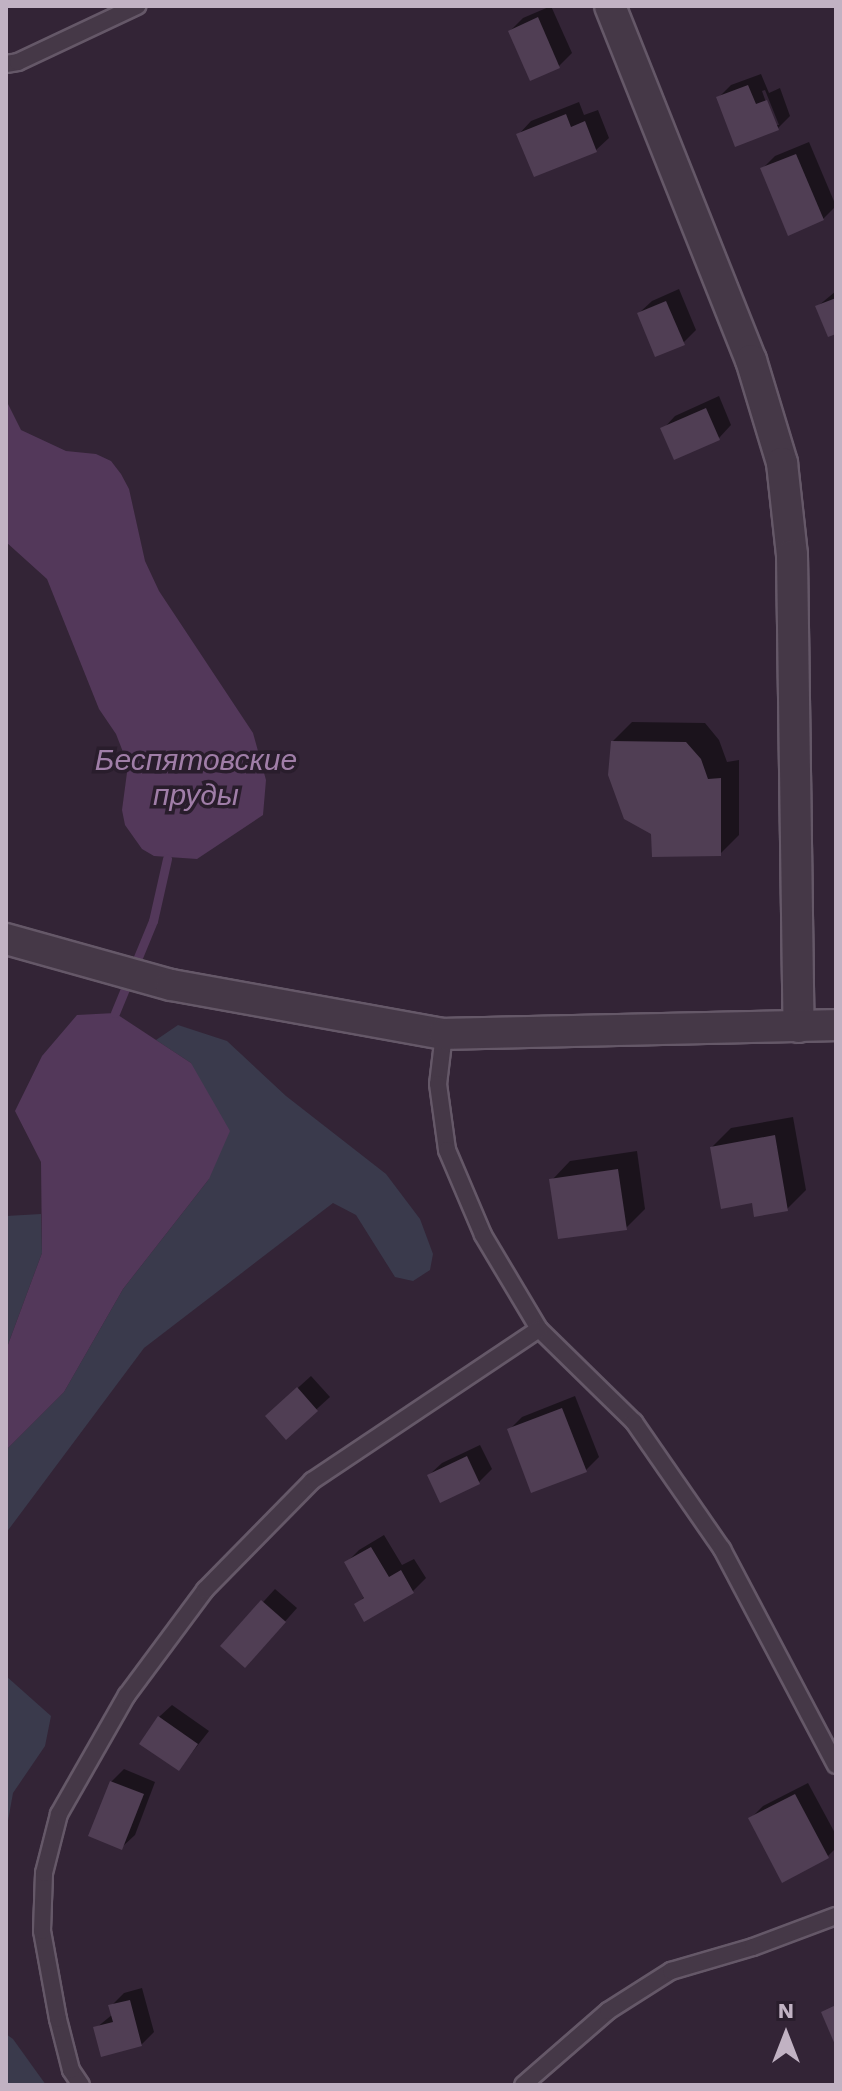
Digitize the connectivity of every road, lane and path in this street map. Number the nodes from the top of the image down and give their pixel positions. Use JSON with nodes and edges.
{"nodes":[{"id":1,"x":137,"y":6,"type":"edge"},
{"id":2,"x":610,"y":6,"type":"edge"},
{"id":3,"x":6,"y":64,"type":"edge"},
{"id":4,"x":6,"y":939,"type":"edge"},
{"id":5,"x":836,"y":1025,"type":"edge"},
{"id":6,"x":799,"y":1027,"type":"junction"},
{"id":7,"x":444,"y":1034,"type":"junction"},
{"id":8,"x":539,"y":1329,"type":"junction"},
{"id":9,"x":836,"y":1765,"type":"edge"},
{"id":10,"x":836,"y":1916,"type":"edge"},
{"id":11,"x":81,"y":2085,"type":"edge"},
{"id":12,"x":523,"y":2085,"type":"edge"}],
"edges":[{"from":1,"to":3,"type":"lane"},
{"from":2,"to":6,"type":"street"},
{"from":4,"to":7,"type":"street"},
{"from":5,"to":6,"type":"street"},
{"from":6,"to":7,"type":"street"},
{"from":7,"to":8,"type":"lane"},
{"from":8,"to":9,"type":"lane"},
{"from":8,"to":11,"type":"lane"},
{"from":10,"to":12,"type":"lane"}]}
